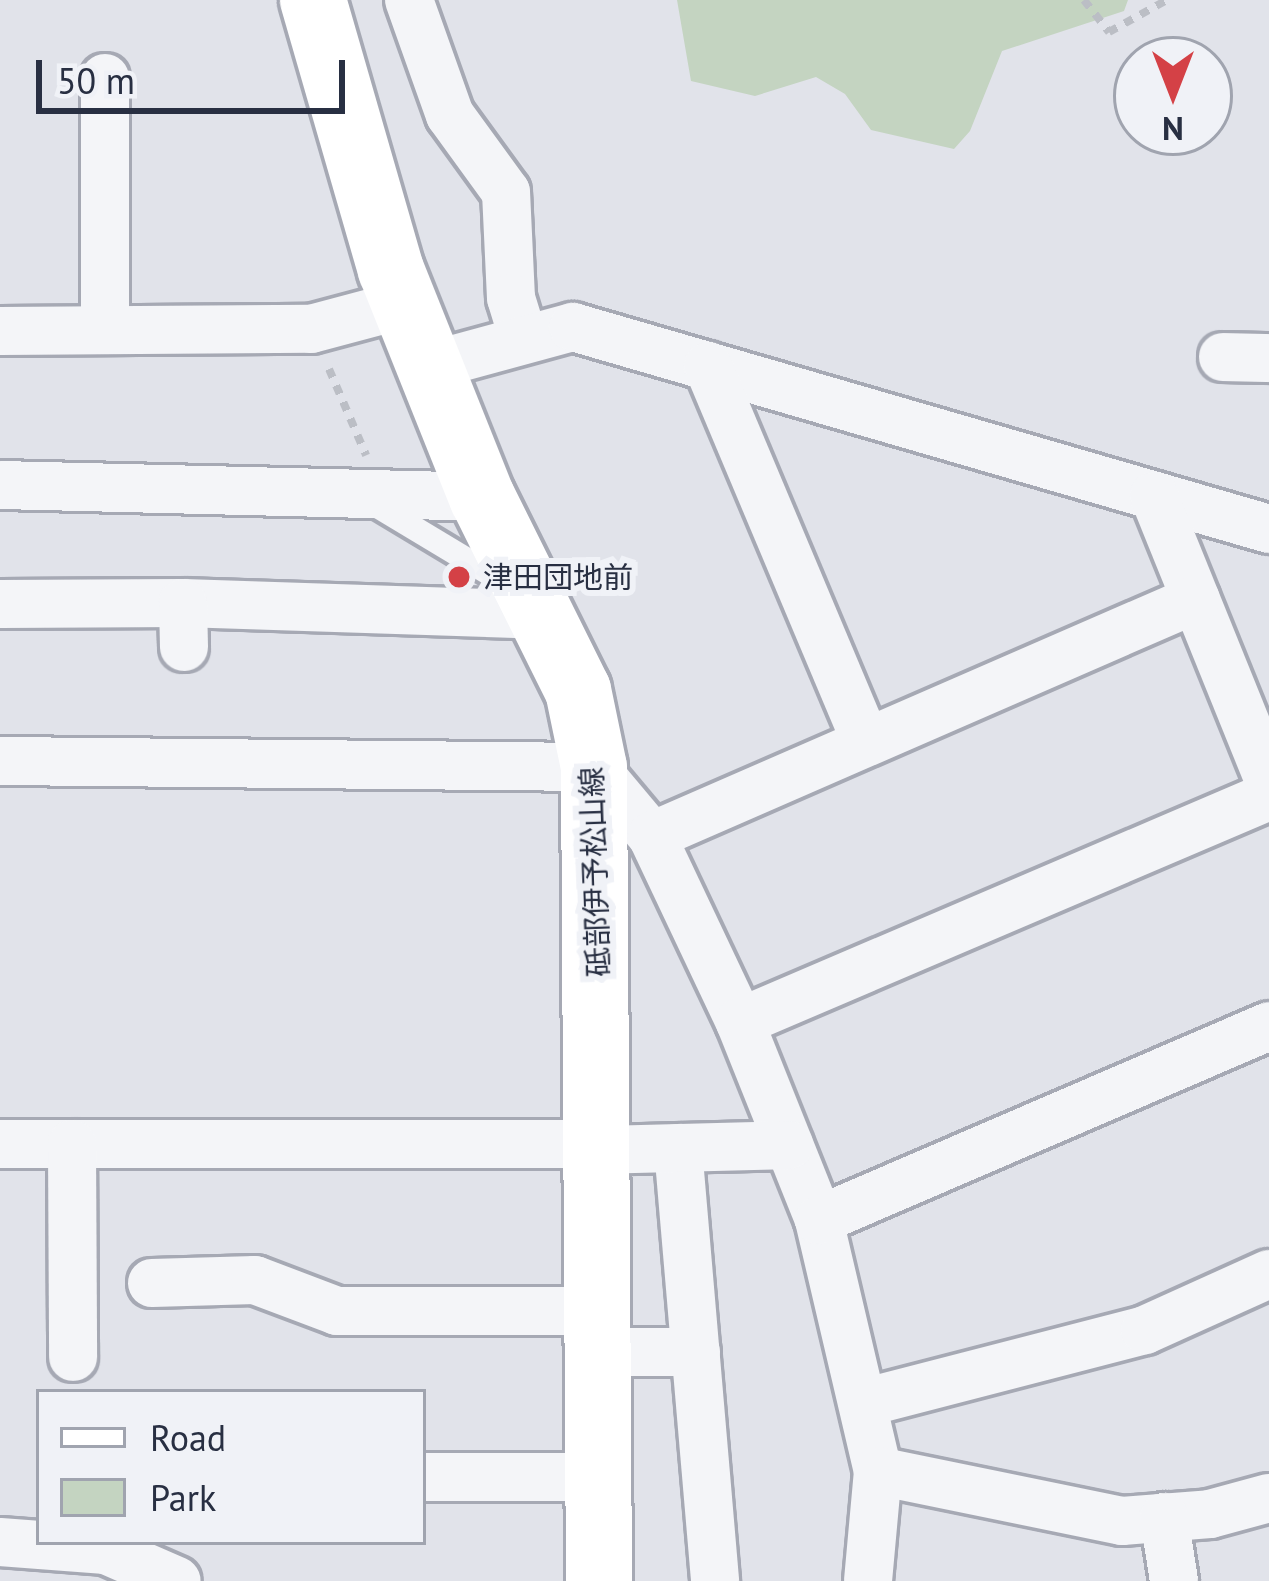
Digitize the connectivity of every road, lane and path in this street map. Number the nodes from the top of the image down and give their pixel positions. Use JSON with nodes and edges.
{"nodes":[{"id":1,"x":313,"y":0,"type":"edge"},
{"id":2,"x":409,"y":0,"type":"edge"},
{"id":3,"x":1084,"y":0,"type":"edge"},
{"id":4,"x":1167,"y":0,"type":"edge"},
{"id":5,"x":105,"y":78,"type":"dead end"},
{"id":6,"x":405,"y":304,"type":"junction"},
{"id":7,"x":311,"y":329,"type":"junction"},
{"id":8,"x":105,"y":330,"type":"junction"},
{"id":9,"x":0,"y":331,"type":"edge"},
{"id":10,"x":523,"y":337,"type":"junction"},
{"id":11,"x":430,"y":366,"type":"junction"},
{"id":12,"x":708,"y":366,"type":"junction"},
{"id":13,"x":0,"y":485,"type":"edge"},
{"id":14,"x":370,"y":494,"type":"junction"},
{"id":15,"x":1154,"y":496,"type":"junction"},
{"id":16,"x":482,"y":497,"type":"junction"},
{"id":17,"x":1269,"y":529,"type":"edge"},
{"id":18,"x":1196,"y":599,"type":"junction"},
{"id":19,"x":0,"y":604,"type":"edge"},
{"id":20,"x":535,"y":606,"type":"junction"},
{"id":21,"x":865,"y":740,"type":"junction"},
{"id":22,"x":0,"y":761,"type":"edge"},
{"id":23,"x":594,"y":767,"type":"junction"},
{"id":24,"x":1269,"y":780,"type":"edge"},
{"id":25,"x":1269,"y":796,"type":"edge"},
{"id":26,"x":652,"y":836,"type":"junction"},
{"id":27,"x":740,"y":1022,"type":"junction"},
{"id":28,"x":1269,"y":1026,"type":"edge"},
{"id":29,"x":0,"y":1144,"type":"edge"},
{"id":30,"x":72,"y":1144,"type":"junction"},
{"id":31,"x":789,"y":1145,"type":"junction"},
{"id":32,"x":599,"y":1147,"type":"junction"},
{"id":33,"x":678,"y":1148,"type":"junction"},
{"id":34,"x":819,"y":1220,"type":"junction"},
{"id":35,"x":1269,"y":1274,"type":"edge"},
{"id":36,"x":152,"y":1283,"type":"dead end"},
{"id":37,"x":599,"y":1331,"type":"junction"},
{"id":38,"x":696,"y":1352,"type":"junction"},
{"id":39,"x":68,"y":1357,"type":"dead end"},
{"id":40,"x":863,"y":1403,"type":"junction"},
{"id":41,"x":878,"y":1471,"type":"junction"},
{"id":42,"x":426,"y":1477,"type":"edge"},
{"id":43,"x":599,"y":1477,"type":"junction"},
{"id":44,"x":1269,"y":1498,"type":"edge"},
{"id":45,"x":0,"y":1542,"type":"edge"},
{"id":46,"x":36,"y":1545,"type":"edge"},
{"id":47,"x":40,"y":1545,"type":"edge"},
{"id":48,"x":1160,"y":1559,"type":"edge"},
{"id":49,"x":177,"y":1581,"type":"edge"},
{"id":50,"x":599,"y":1581,"type":"edge"},
{"id":51,"x":715,"y":1581,"type":"edge"},
{"id":52,"x":868,"y":1581,"type":"edge"}],
"edges":[{"from":1,"to":6,"type":"main road","name":"砥部伊予松山線"},
{"from":2,"to":10,"type":"street"},
{"from":3,"to":4,"type":"path"},
{"from":5,"to":8,"type":"street"},
{"from":6,"to":7,"type":"street"},
{"from":6,"to":11,"type":"main road","name":"砥部伊予松山線"},
{"from":7,"to":8,"type":"street"},
{"from":7,"to":14,"type":"path"},
{"from":8,"to":9,"type":"street"},
{"from":10,"to":11,"type":"street"},
{"from":10,"to":12,"type":"street"},
{"from":11,"to":16,"type":"main road","name":"砥部伊予松山線"},
{"from":12,"to":15,"type":"street"},
{"from":12,"to":21,"type":"street"},
{"from":13,"to":14,"type":"street"},
{"from":14,"to":16,"type":"street"},
{"from":14,"to":20,"type":"lane"},
{"from":15,"to":17,"type":"street"},
{"from":15,"to":18,"type":"street"},
{"from":16,"to":20,"type":"main road","name":"砥部伊予松山線"},
{"from":18,"to":21,"type":"street"},
{"from":18,"to":24,"type":"street"},
{"from":19,"to":20,"type":"street"},
{"from":20,"to":23,"type":"main road","name":"砥部伊予松山線"},
{"from":21,"to":26,"type":"street"},
{"from":22,"to":23,"type":"street"},
{"from":23,"to":26,"type":"street"},
{"from":23,"to":32,"type":"main road","name":"砥部伊予松山線"},
{"from":25,"to":27,"type":"street"},
{"from":26,"to":27,"type":"street"},
{"from":27,"to":31,"type":"street"},
{"from":28,"to":34,"type":"street"},
{"from":29,"to":30,"type":"street"},
{"from":30,"to":32,"type":"street"},
{"from":30,"to":39,"type":"street"},
{"from":31,"to":33,"type":"street"},
{"from":31,"to":34,"type":"street"},
{"from":32,"to":33,"type":"street"},
{"from":32,"to":37,"type":"main road","name":"砥部伊予松山線"},
{"from":33,"to":38,"type":"street"},
{"from":34,"to":40,"type":"street"},
{"from":35,"to":40,"type":"street"},
{"from":36,"to":37,"type":"street"},
{"from":37,"to":38,"type":"street"},
{"from":37,"to":43,"type":"main road","name":"砥部伊予松山線"},
{"from":38,"to":51,"type":"street"},
{"from":40,"to":41,"type":"street"},
{"from":41,"to":48,"type":"street"},
{"from":41,"to":52,"type":"street"},
{"from":42,"to":43,"type":"street"},
{"from":43,"to":50,"type":"main road","name":"砥部伊予松山線"},
{"from":44,"to":48,"type":"street"},
{"from":45,"to":46,"type":"street"},
{"from":47,"to":49,"type":"street"}]}
